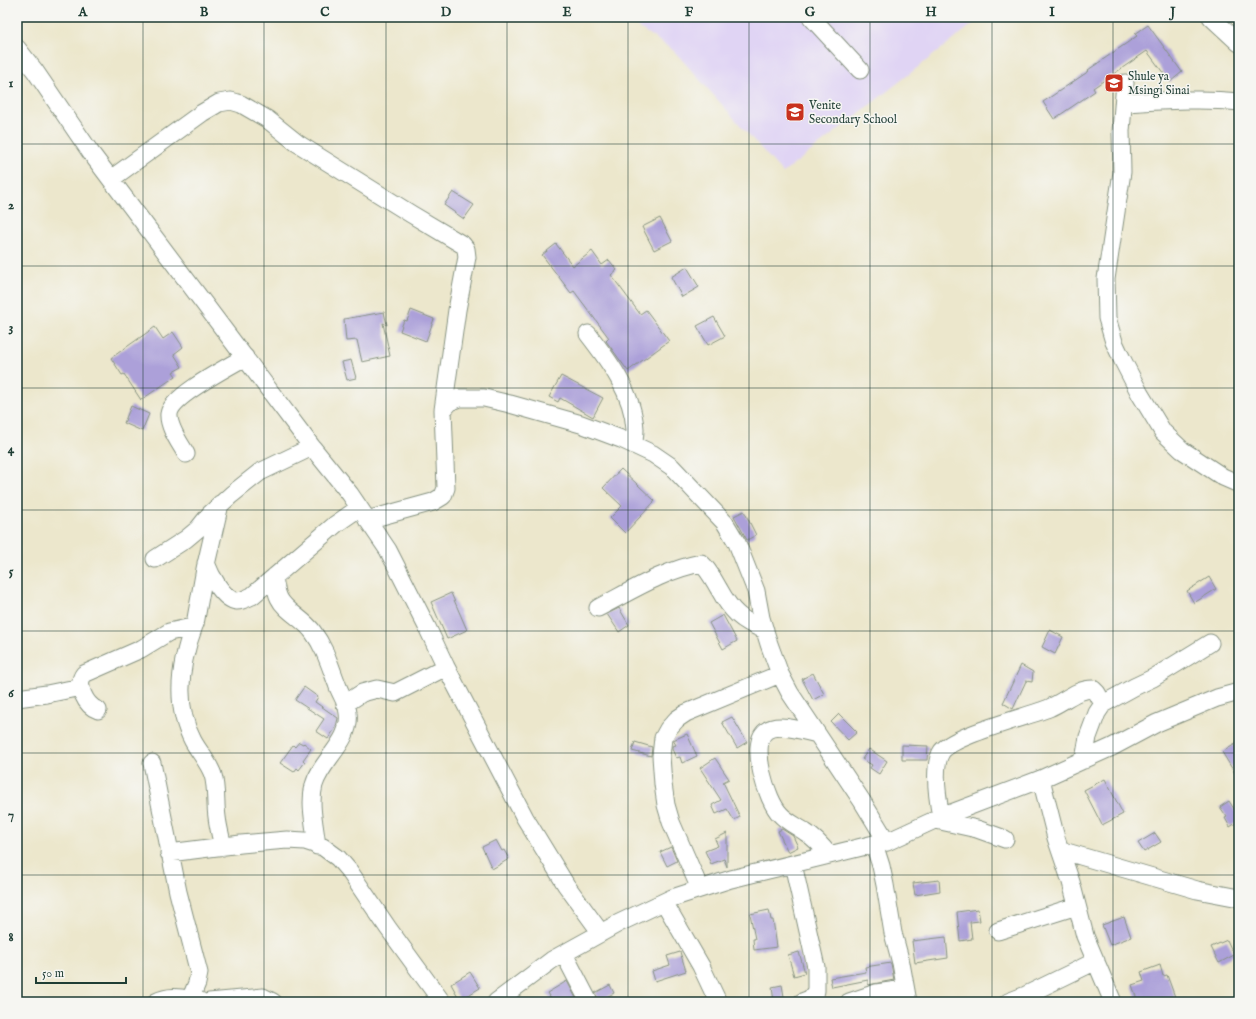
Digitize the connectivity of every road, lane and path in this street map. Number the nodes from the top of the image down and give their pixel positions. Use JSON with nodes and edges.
{"nodes":[{"id":1,"x":811,"y":17,"type":"edge"},
{"id":2,"x":1211,"y":17,"type":"edge"},
{"id":3,"x":1239,"y":43,"type":"edge"},
{"id":4,"x":17,"y":48,"type":"edge"},
{"id":5,"x":860,"y":70,"type":"dead end"},
{"id":6,"x":1125,"y":83,"type":"dead end"},
{"id":7,"x":1239,"y":102,"type":"edge"},
{"id":8,"x":1124,"y":103,"type":"junction"},
{"id":9,"x":111,"y":179,"type":"junction"},
{"id":10,"x":588,"y":334,"type":"dead end"},
{"id":11,"x":245,"y":357,"type":"junction"},
{"id":12,"x":443,"y":410,"type":"junction"},
{"id":13,"x":634,"y":444,"type":"junction"},
{"id":14,"x":312,"y":447,"type":"junction"},
{"id":15,"x":186,"y":454,"type":"dead end"},
{"id":16,"x":1239,"y":484,"type":"edge"},
{"id":17,"x":220,"y":504,"type":"junction"},
{"id":18,"x":363,"y":514,"type":"junction"},
{"id":19,"x":154,"y":559,"type":"dead end"},
{"id":20,"x":206,"y":563,"type":"junction"},
{"id":21,"x":274,"y":577,"type":"junction"},
{"id":22,"x":598,"y":608,"type":"dead end"},
{"id":23,"x":194,"y":626,"type":"junction"},
{"id":24,"x":765,"y":630,"type":"junction"},
{"id":25,"x":1210,"y":643,"type":"dead end"},
{"id":26,"x":446,"y":667,"type":"junction"},
{"id":27,"x":780,"y":674,"type":"junction"},
{"id":28,"x":81,"y":687,"type":"junction"},
{"id":29,"x":1239,"y":692,"type":"edge"},
{"id":30,"x":17,"y":698,"type":"edge"},
{"id":31,"x":346,"y":704,"type":"junction"},
{"id":32,"x":1103,"y":704,"type":"junction"},
{"id":33,"x":98,"y":710,"type":"dead end"},
{"id":34,"x":817,"y":734,"type":"junction"},
{"id":35,"x":1084,"y":760,"type":"junction"},
{"id":36,"x":152,"y":763,"type":"dead end"},
{"id":37,"x":1041,"y":779,"type":"junction"},
{"id":38,"x":938,"y":818,"type":"junction"},
{"id":39,"x":1005,"y":840,"type":"dead end"},
{"id":40,"x":880,"y":843,"type":"junction"},
{"id":41,"x":317,"y":846,"type":"junction"},
{"id":42,"x":223,"y":847,"type":"junction"},
{"id":43,"x":1060,"y":850,"type":"junction"},
{"id":44,"x":169,"y":853,"type":"junction"},
{"id":45,"x":829,"y":855,"type":"junction"},
{"id":46,"x":793,"y":864,"type":"junction"},
{"id":47,"x":700,"y":889,"type":"junction"},
{"id":48,"x":1239,"y":898,"type":"edge"},
{"id":49,"x":664,"y":902,"type":"junction"},
{"id":50,"x":1077,"y":906,"type":"junction"},
{"id":51,"x":998,"y":931,"type":"dead end"},
{"id":52,"x":602,"y":933,"type":"junction"},
{"id":53,"x":564,"y":954,"type":"junction"},
{"id":54,"x":1096,"y":961,"type":"junction"},
{"id":55,"x":907,"y":995,"type":"edge"},
{"id":56,"x":814,"y":1000,"type":"edge"},
{"id":57,"x":190,"y":1001,"type":"edge"},
{"id":58,"x":156,"y":1002,"type":"edge"},
{"id":59,"x":209,"y":1002,"type":"edge"},
{"id":60,"x":273,"y":1002,"type":"edge"},
{"id":61,"x":442,"y":1002,"type":"edge"},
{"id":62,"x":496,"y":1002,"type":"edge"},
{"id":63,"x":589,"y":1002,"type":"edge"},
{"id":64,"x":718,"y":1002,"type":"edge"},
{"id":65,"x":848,"y":1002,"type":"edge"},
{"id":66,"x":1008,"y":1002,"type":"edge"},
{"id":67,"x":1114,"y":1002,"type":"edge"}],
"edges":[{"from":1,"to":5,"type":"street"},
{"from":2,"to":3,"type":"street"},
{"from":4,"to":9,"type":"street"},
{"from":6,"to":8,"type":"street"},
{"from":7,"to":8,"type":"street"},
{"from":8,"to":16,"type":"street"},
{"from":9,"to":11,"type":"street"},
{"from":9,"to":12,"type":"street"},
{"from":10,"to":13,"type":"street"},
{"from":11,"to":14,"type":"street"},
{"from":11,"to":15,"type":"street"},
{"from":12,"to":13,"type":"street"},
{"from":12,"to":18,"type":"street"},
{"from":13,"to":24,"type":"street"},
{"from":14,"to":17,"type":"street"},
{"from":14,"to":18,"type":"street"},
{"from":17,"to":19,"type":"street"},
{"from":17,"to":20,"type":"street"},
{"from":18,"to":21,"type":"street"},
{"from":18,"to":26,"type":"street"},
{"from":20,"to":21,"type":"street"},
{"from":20,"to":23,"type":"street"},
{"from":21,"to":31,"type":"street"},
{"from":22,"to":24,"type":"street"},
{"from":23,"to":28,"type":"street"},
{"from":23,"to":42,"type":"street"},
{"from":24,"to":27,"type":"street"},
{"from":25,"to":32,"type":"street"},
{"from":26,"to":31,"type":"street"},
{"from":26,"to":52,"type":"street"},
{"from":27,"to":34,"type":"street"},
{"from":27,"to":47,"type":"street"},
{"from":28,"to":30,"type":"street"},
{"from":28,"to":33,"type":"street"},
{"from":29,"to":35,"type":"street"},
{"from":31,"to":41,"type":"street"},
{"from":32,"to":35,"type":"street"},
{"from":32,"to":38,"type":"street"},
{"from":34,"to":40,"type":"street"},
{"from":34,"to":45,"type":"street"},
{"from":35,"to":37,"type":"street"},
{"from":36,"to":44,"type":"street"},
{"from":37,"to":38,"type":"street"},
{"from":37,"to":43,"type":"street"},
{"from":38,"to":39,"type":"street"},
{"from":38,"to":40,"type":"street"},
{"from":40,"to":45,"type":"street"},
{"from":40,"to":55,"type":"street"},
{"from":41,"to":42,"type":"street"},
{"from":41,"to":61,"type":"street"},
{"from":42,"to":44,"type":"street"},
{"from":43,"to":48,"type":"street"},
{"from":43,"to":50,"type":"street"},
{"from":44,"to":57,"type":"street"},
{"from":45,"to":46,"type":"street"},
{"from":46,"to":47,"type":"street"},
{"from":46,"to":56,"type":"street"},
{"from":47,"to":49,"type":"street"},
{"from":49,"to":52,"type":"street"},
{"from":49,"to":64,"type":"street"},
{"from":50,"to":51,"type":"street"},
{"from":50,"to":54,"type":"street"},
{"from":52,"to":53,"type":"street"},
{"from":53,"to":62,"type":"street"},
{"from":53,"to":63,"type":"street"},
{"from":54,"to":66,"type":"street"},
{"from":54,"to":67,"type":"street"},
{"from":55,"to":65,"type":"street"},
{"from":57,"to":58,"type":"street"},
{"from":57,"to":59,"type":"street"},
{"from":59,"to":60,"type":"street"}]}
